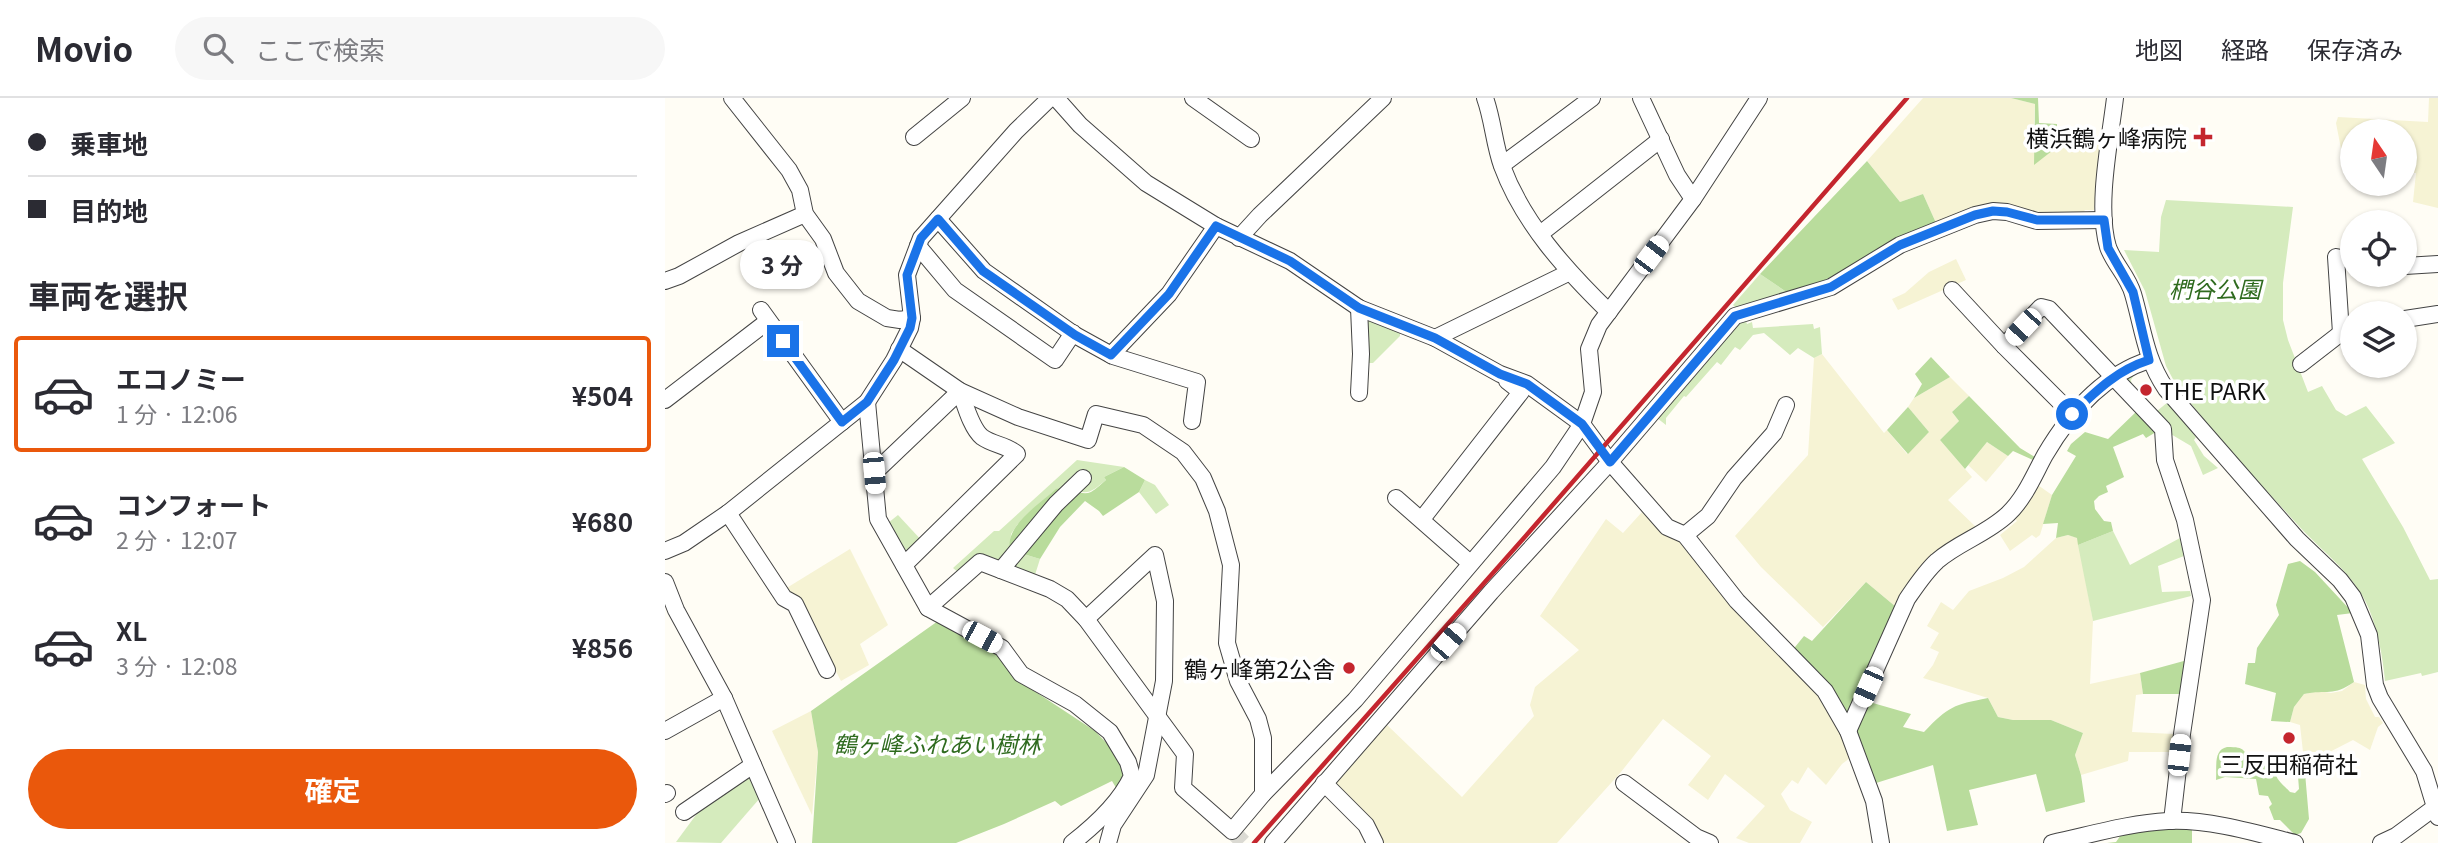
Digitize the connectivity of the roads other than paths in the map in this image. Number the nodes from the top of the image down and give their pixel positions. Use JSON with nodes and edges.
{"nodes":[{"id":1,"x":732,"y":98,"type":"edge"},
{"id":2,"x":962,"y":98,"type":"edge"},
{"id":3,"x":1050,"y":98,"type":"edge"},
{"id":4,"x":1056,"y":98,"type":"edge"},
{"id":5,"x":1193,"y":98,"type":"edge"},
{"id":6,"x":1383,"y":98,"type":"edge"},
{"id":7,"x":1485,"y":98,"type":"edge"},
{"id":8,"x":1591,"y":98,"type":"edge"},
{"id":9,"x":1641,"y":98,"type":"edge"},
{"id":10,"x":1759,"y":98,"type":"edge"},
{"id":11,"x":2115,"y":98,"type":"edge"},
{"id":12,"x":914,"y":137,"type":"dead end"},
{"id":13,"x":1251,"y":139,"type":"dead end"},
{"id":14,"x":1661,"y":139,"type":"junction"},
{"id":15,"x":1502,"y":165,"type":"junction"},
{"id":16,"x":1693,"y":199,"type":"junction"},
{"id":17,"x":805,"y":214,"type":"junction"},
{"id":18,"x":938,"y":219,"type":"junction"},
{"id":19,"x":2104,"y":220,"type":"junction"},
{"id":20,"x":1216,"y":226,"type":"junction"},
{"id":21,"x":1540,"y":234,"type":"junction"},
{"id":22,"x":1239,"y":238,"type":"junction"},
{"id":23,"x":918,"y":246,"type":"junction"},
{"id":24,"x":2340,"y":258,"type":"edge"},
{"id":25,"x":2438,"y":264,"type":"edge"},
{"id":26,"x":2417,"y":265,"type":"edge"},
{"id":27,"x":1569,"y":273,"type":"junction"},
{"id":28,"x":665,"y":281,"type":"edge"},
{"id":29,"x":2340,"y":287,"type":"edge"},
{"id":30,"x":1952,"y":290,"type":"dead end"},
{"id":31,"x":1359,"y":308,"type":"junction"},
{"id":32,"x":1609,"y":312,"type":"junction"},
{"id":33,"x":2438,"y":314,"type":"edge"},
{"id":34,"x":2417,"y":317,"type":"edge"},
{"id":35,"x":912,"y":318,"type":"junction"},
{"id":36,"x":1073,"y":333,"type":"junction"},
{"id":37,"x":2340,"y":335,"type":"edge"},
{"id":38,"x":1435,"y":338,"type":"junction"},
{"id":39,"x":2004,"y":346,"type":"junction"},
{"id":40,"x":899,"y":349,"type":"junction"},
{"id":41,"x":1111,"y":355,"type":"junction"},
{"id":42,"x":2149,"y":360,"type":"junction"},
{"id":43,"x":2301,"y":364,"type":"dead end"},
{"id":44,"x":1500,"y":374,"type":"junction"},
{"id":45,"x":2114,"y":376,"type":"junction"},
{"id":46,"x":960,"y":391,"type":"junction"},
{"id":47,"x":1359,"y":393,"type":"dead end"},
{"id":48,"x":665,"y":400,"type":"edge"},
{"id":49,"x":867,"y":402,"type":"junction"},
{"id":50,"x":1786,"y":405,"type":"dead end"},
{"id":51,"x":2072,"y":414,"type":"junction"},
{"id":52,"x":1192,"y":421,"type":"dead end"},
{"id":53,"x":842,"y":422,"type":"junction"},
{"id":54,"x":1582,"y":424,"type":"junction"},
{"id":55,"x":1610,"y":462,"type":"junction"},
{"id":56,"x":874,"y":473,"type":"junction"},
{"id":57,"x":1083,"y":478,"type":"dead end"},
{"id":58,"x":1396,"y":498,"type":"dead end"},
{"id":59,"x":728,"y":513,"type":"junction"},
{"id":60,"x":1422,"y":519,"type":"junction"},
{"id":61,"x":1685,"y":535,"type":"junction"},
{"id":62,"x":665,"y":551,"type":"edge"},
{"id":63,"x":1470,"y":562,"type":"junction"},
{"id":64,"x":904,"y":565,"type":"junction"},
{"id":65,"x":1001,"y":570,"type":"junction"},
{"id":66,"x":665,"y":582,"type":"edge"},
{"id":67,"x":928,"y":608,"type":"junction"},
{"id":68,"x":1086,"y":619,"type":"junction"},
{"id":69,"x":827,"y":670,"type":"dead end"},
{"id":70,"x":724,"y":698,"type":"junction"},
{"id":71,"x":1158,"y":717,"type":"junction"},
{"id":72,"x":665,"y":731,"type":"edge"},
{"id":73,"x":1849,"y":731,"type":"junction"},
{"id":74,"x":753,"y":765,"type":"junction"},
{"id":75,"x":1324,"y":783,"type":"junction"},
{"id":76,"x":1624,"y":783,"type":"dead end"},
{"id":77,"x":1133,"y":787,"type":"junction"},
{"id":78,"x":1263,"y":794,"type":"junction"},
{"id":79,"x":2437,"y":810,"type":"edge"},
{"id":80,"x":684,"y":811,"type":"dead end"},
{"id":81,"x":2172,"y":821,"type":"junction"},
{"id":82,"x":2133,"y":826,"type":"junction"},
{"id":83,"x":787,"y":843,"type":"edge"},
{"id":84,"x":1072,"y":843,"type":"edge"},
{"id":85,"x":1108,"y":843,"type":"edge"},
{"id":86,"x":1273,"y":843,"type":"edge"},
{"id":87,"x":1375,"y":843,"type":"edge"},
{"id":88,"x":1710,"y":843,"type":"edge"},
{"id":89,"x":1881,"y":843,"type":"edge"},
{"id":90,"x":2052,"y":843,"type":"edge"},
{"id":91,"x":2136,"y":843,"type":"edge"},
{"id":92,"x":2295,"y":843,"type":"edge"},
{"id":93,"x":2381,"y":843,"type":"edge"}],
"edges":[{"from":1,"to":17,"type":"street"},
{"from":2,"to":12,"type":"street"},
{"from":3,"to":18,"type":"street"},
{"from":4,"to":20,"type":"street"},
{"from":5,"to":13,"type":"street"},
{"from":6,"to":22,"type":"street"},
{"from":7,"to":15,"type":"street"},
{"from":8,"to":15,"type":"street"},
{"from":9,"to":14,"type":"street"},
{"from":10,"to":16,"type":"street"},
{"from":11,"to":19,"type":"street"},
{"from":14,"to":16,"type":"street"},
{"from":14,"to":21,"type":"street"},
{"from":15,"to":21,"type":"street"},
{"from":16,"to":32,"type":"street"},
{"from":17,"to":28,"type":"street"},
{"from":17,"to":35,"type":"street"},
{"from":18,"to":23,"type":"street"},
{"from":18,"to":36,"type":"street"},
{"from":19,"to":42,"type":"street"},
{"from":19,"to":55,"type":"street"},
{"from":20,"to":22,"type":"street"},
{"from":20,"to":41,"type":"street"},
{"from":21,"to":27,"type":"street"},
{"from":22,"to":31,"type":"street"},
{"from":23,"to":35,"type":"street"},
{"from":23,"to":36,"type":"street"},
{"from":24,"to":29,"type":"street"},
{"from":25,"to":26,"type":"street"},
{"from":27,"to":32,"type":"street"},
{"from":27,"to":38,"type":"street"},
{"from":30,"to":39,"type":"street"},
{"from":31,"to":38,"type":"street"},
{"from":31,"to":47,"type":"street"},
{"from":32,"to":54,"type":"street"},
{"from":33,"to":34,"type":"street"},
{"from":35,"to":40,"type":"street"},
{"from":36,"to":41,"type":"street"},
{"from":37,"to":43,"type":"street"},
{"from":38,"to":44,"type":"street"},
{"from":39,"to":45,"type":"street"},
{"from":39,"to":51,"type":"street"},
{"from":40,"to":46,"type":"street"},
{"from":40,"to":49,"type":"street"},
{"from":41,"to":52,"type":"street"},
{"from":42,"to":45,"type":"street"},
{"from":42,"to":79,"type":"street"},
{"from":44,"to":54,"type":"street"},
{"from":44,"to":60,"type":"street"},
{"from":45,"to":51,"type":"street"},
{"from":45,"to":81,"type":"street"},
{"from":46,"to":56,"type":"street"},
{"from":46,"to":64,"type":"street"},
{"from":46,"to":78,"type":"street"},
{"from":48,"to":53,"type":"street"},
{"from":49,"to":53,"type":"street"},
{"from":49,"to":56,"type":"street"},
{"from":50,"to":61,"type":"street"},
{"from":51,"to":73,"type":"street"},
{"from":53,"to":59,"type":"street"},
{"from":54,"to":55,"type":"street"},
{"from":54,"to":63,"type":"street"},
{"from":55,"to":61,"type":"street"},
{"from":55,"to":75,"type":"street"},
{"from":56,"to":64,"type":"street"},
{"from":57,"to":65,"type":"street"},
{"from":58,"to":60,"type":"street"},
{"from":59,"to":62,"type":"street"},
{"from":59,"to":69,"type":"street"},
{"from":60,"to":63,"type":"street"},
{"from":61,"to":73,"type":"street"},
{"from":63,"to":78,"type":"street"},
{"from":64,"to":67,"type":"street"},
{"from":65,"to":67,"type":"street"},
{"from":65,"to":68,"type":"street"},
{"from":66,"to":70,"type":"street"},
{"from":67,"to":77,"type":"street"},
{"from":68,"to":71,"type":"street"},
{"from":68,"to":71,"type":"street"},
{"from":70,"to":72,"type":"street"},
{"from":70,"to":74,"type":"street"},
{"from":71,"to":77,"type":"street"},
{"from":71,"to":78,"type":"street"},
{"from":73,"to":89,"type":"street"},
{"from":74,"to":80,"type":"street"},
{"from":74,"to":83,"type":"street"},
{"from":75,"to":86,"type":"street"},
{"from":75,"to":87,"type":"street"},
{"from":76,"to":88,"type":"street"},
{"from":77,"to":84,"type":"street"},
{"from":77,"to":85,"type":"street"},
{"from":79,"to":93,"type":"street"},
{"from":81,"to":82,"type":"street"},
{"from":81,"to":92,"type":"street"},
{"from":82,"to":90,"type":"street"},
{"from":82,"to":91,"type":"street"}]}
